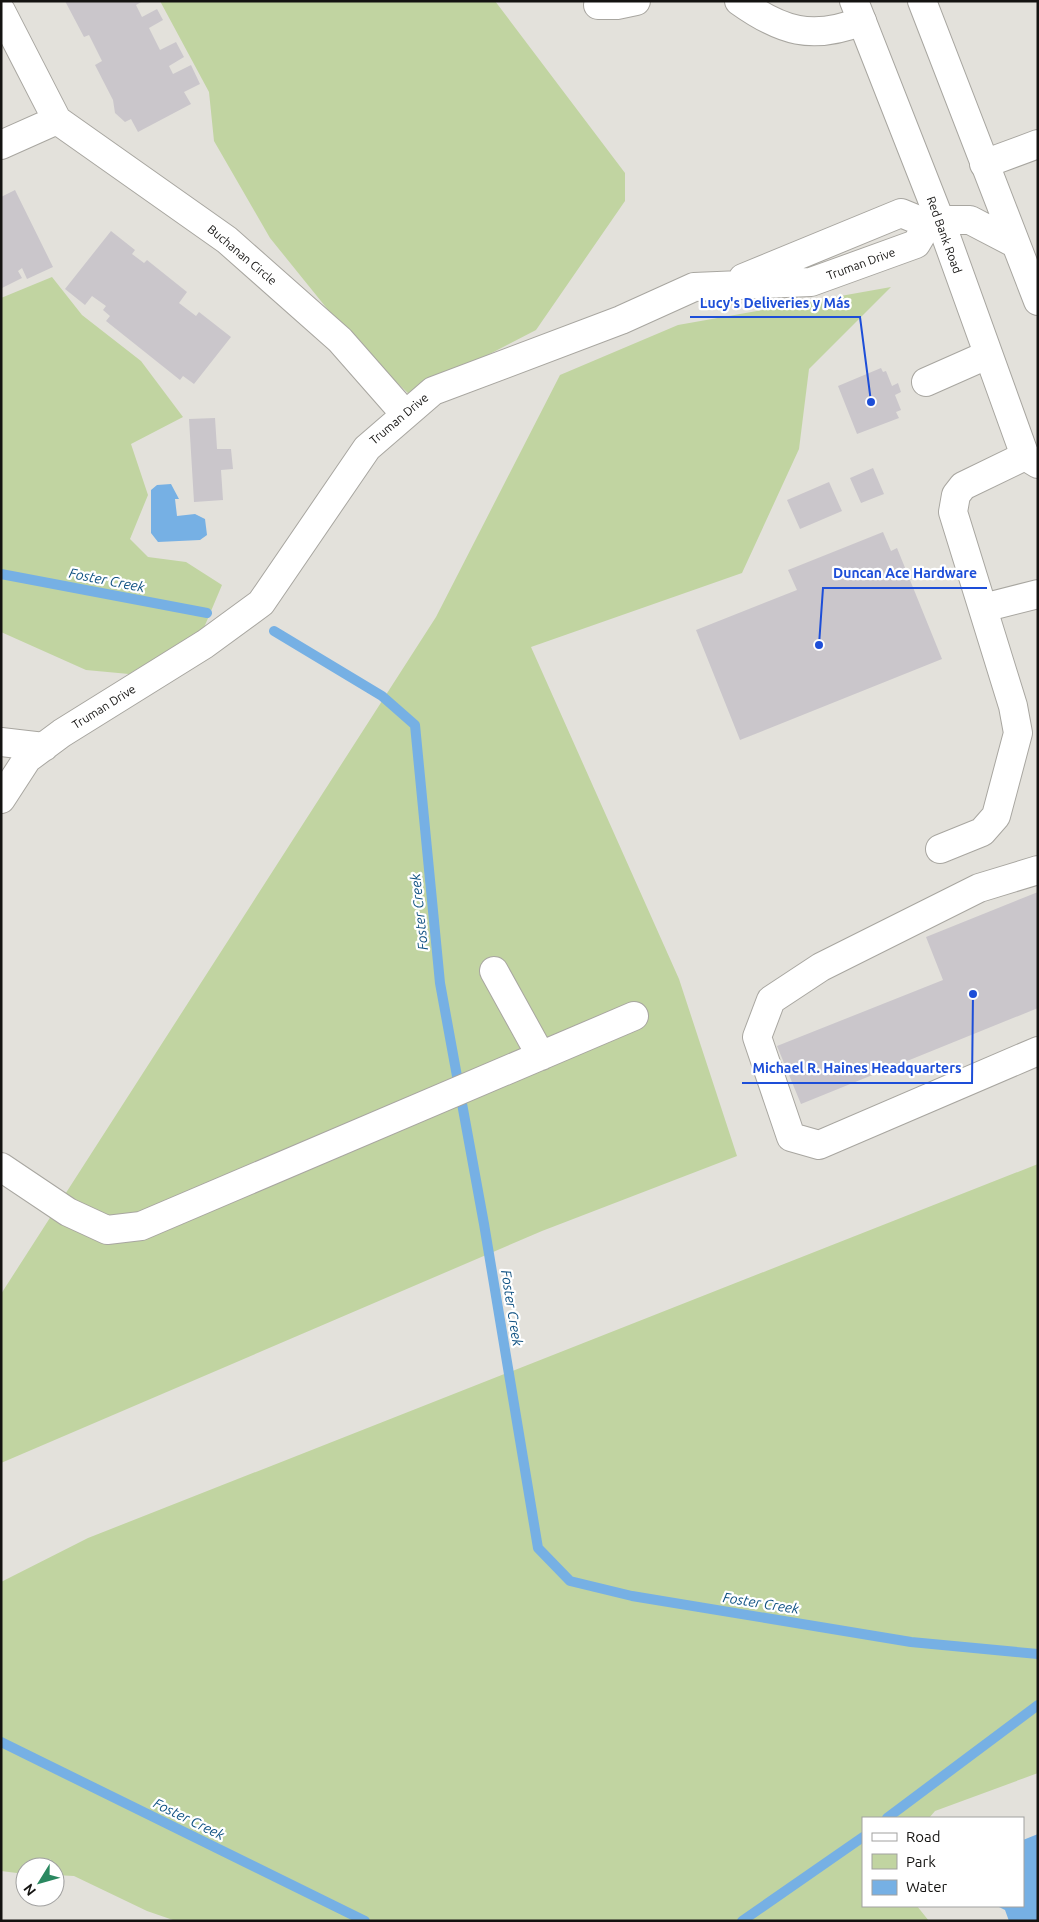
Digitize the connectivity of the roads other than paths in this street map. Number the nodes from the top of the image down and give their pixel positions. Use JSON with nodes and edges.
{"nodes":[{"id":1,"x":636,"y":1,"type":"edge"},
{"id":2,"x":738,"y":1,"type":"edge"},
{"id":3,"x":922,"y":1,"type":"edge"},
{"id":4,"x":598,"y":5,"type":"dead end"},
{"id":5,"x":1,"y":11,"type":"edge"},
{"id":6,"x":858,"y":11,"type":"edge"},
{"id":7,"x":57,"y":120,"type":"junction"},
{"id":8,"x":1038,"y":144,"type":"edge"},
{"id":9,"x":1,"y":145,"type":"edge"},
{"id":10,"x":984,"y":164,"type":"junction"},
{"id":11,"x":934,"y":222,"type":"junction"},
{"id":12,"x":1016,"y":244,"type":"junction"},
{"id":13,"x":1038,"y":301,"type":"edge"},
{"id":14,"x":987,"y":355,"type":"junction"},
{"id":15,"x":926,"y":382,"type":"dead end"},
{"id":16,"x":405,"y":414,"type":"junction"},
{"id":17,"x":1032,"y":460,"type":"edge"},
{"id":18,"x":1038,"y":594,"type":"edge"},
{"id":19,"x":984,"y":608,"type":"junction"},
{"id":20,"x":1028,"y":731,"type":"edge"},
{"id":21,"x":1,"y":742,"type":"edge"},
{"id":22,"x":44,"y":746,"type":"junction"},
{"id":23,"x":1,"y":799,"type":"edge"},
{"id":24,"x":940,"y":849,"type":"dead end"},
{"id":25,"x":1038,"y":870,"type":"edge"},
{"id":26,"x":494,"y":970,"type":"dead end"},
{"id":27,"x":634,"y":1016,"type":"dead end"},
{"id":28,"x":1038,"y":1051,"type":"edge"},
{"id":29,"x":541,"y":1056,"type":"junction"},
{"id":30,"x":1,"y":1167,"type":"edge"}],
"edges":[{"from":1,"to":4,"type":"street"},
{"from":2,"to":6,"type":"street"},
{"from":3,"to":10,"type":"street"},
{"from":5,"to":7,"type":"street","name":"Buchanan Circle"},
{"from":6,"to":11,"type":"street","name":"Red Bank Road"},
{"from":7,"to":9,"type":"street"},
{"from":7,"to":16,"type":"street","name":"Buchanan Circle"},
{"from":8,"to":10,"type":"street"},
{"from":10,"to":12,"type":"street"},
{"from":11,"to":12,"type":"street"},
{"from":11,"to":14,"type":"street","name":"Red Bank Road"},
{"from":11,"to":16,"type":"street","name":"Truman Drive"},
{"from":12,"to":13,"type":"street"},
{"from":14,"to":15,"type":"street"},
{"from":14,"to":17,"type":"street","name":"Red Bank Road"},
{"from":16,"to":22,"type":"street","name":"Truman Drive"},
{"from":17,"to":19,"type":"street"},
{"from":18,"to":19,"type":"street"},
{"from":19,"to":20,"type":"street"},
{"from":20,"to":24,"type":"street"},
{"from":21,"to":22,"type":"street"},
{"from":22,"to":23,"type":"street","name":"Truman Drive"},
{"from":25,"to":28,"type":"street"},
{"from":26,"to":29,"type":"street"},
{"from":27,"to":29,"type":"street"},
{"from":29,"to":30,"type":"street"}]}
